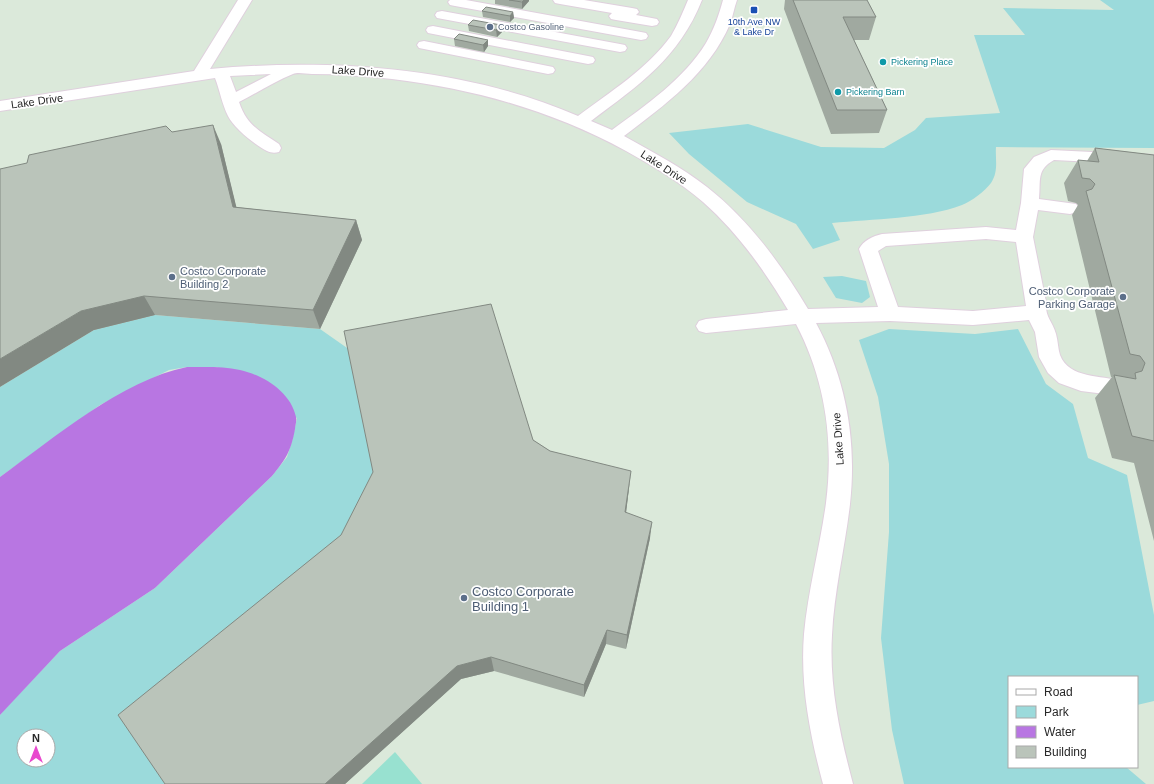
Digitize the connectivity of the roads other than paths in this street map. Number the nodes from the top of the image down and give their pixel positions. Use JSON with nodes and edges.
{"nodes":[{"id":1,"x":245,"y":0,"type":"edge"},
{"id":2,"x":479,"y":0,"type":"edge"},
{"id":3,"x":560,"y":0,"type":"edge"},
{"id":4,"x":695,"y":0,"type":"edge"},
{"id":5,"x":730,"y":0,"type":"edge"},
{"id":6,"x":544,"y":4,"type":"dead end"},
{"id":7,"x":438,"y":23,"type":"junction"},
{"id":8,"x":641,"y":33,"type":"junction"},
{"id":9,"x":602,"y":56,"type":"dead end"},
{"id":10,"x":588,"y":60,"type":"dead end"},
{"id":11,"x":564,"y":66,"type":"dead end"},
{"id":12,"x":293,"y":69,"type":"junction"},
{"id":13,"x":548,"y":70,"type":"dead end"},
{"id":14,"x":221,"y":72,"type":"junction"},
{"id":15,"x":199,"y":75,"type":"junction"},
{"id":16,"x":230,"y":102,"type":"junction"},
{"id":17,"x":0,"y":106,"type":"edge"},
{"id":18,"x":580,"y":121,"type":"junction"},
{"id":19,"x":613,"y":137,"type":"junction"},
{"id":20,"x":273,"y":148,"type":"dead end"},
{"id":21,"x":1154,"y":160,"type":"edge"},
{"id":22,"x":1030,"y":203,"type":"junction"},
{"id":23,"x":1070,"y":208,"type":"dead end"},
{"id":24,"x":1024,"y":237,"type":"junction"},
{"id":25,"x":1035,"y":312,"type":"junction"},
{"id":26,"x":890,"y":314,"type":"junction"},
{"id":27,"x":802,"y":316,"type":"junction"},
{"id":28,"x":706,"y":326,"type":"dead end"},
{"id":29,"x":1113,"y":387,"type":"edge"},
{"id":30,"x":838,"y":784,"type":"edge"}],
"edges":[{"from":1,"to":15,"type":"street"},
{"from":2,"to":8,"type":"street"},
{"from":3,"to":8,"type":"street"},
{"from":4,"to":18,"type":"street"},
{"from":5,"to":19,"type":"street"},
{"from":6,"to":8,"type":"street"},
{"from":7,"to":8,"type":"street"},
{"from":7,"to":8,"type":"street"},
{"from":7,"to":9,"type":"street"},
{"from":7,"to":10,"type":"street"},
{"from":7,"to":11,"type":"street"},
{"from":7,"to":13,"type":"street"},
{"from":12,"to":14,"type":"street","name":"Lake Drive"},
{"from":12,"to":16,"type":"street"},
{"from":12,"to":18,"type":"street","name":"Lake Drive"},
{"from":14,"to":15,"type":"street","name":"Lake Drive"},
{"from":14,"to":16,"type":"street"},
{"from":15,"to":17,"type":"street","name":"Lake Drive"},
{"from":16,"to":20,"type":"street"},
{"from":18,"to":19,"type":"street","name":"Lake Drive"},
{"from":19,"to":27,"type":"street","name":"Lake Drive"},
{"from":21,"to":22,"type":"street"},
{"from":22,"to":23,"type":"street"},
{"from":22,"to":24,"type":"street"},
{"from":24,"to":25,"type":"street"},
{"from":24,"to":26,"type":"street"},
{"from":25,"to":26,"type":"street"},
{"from":25,"to":29,"type":"street"},
{"from":26,"to":27,"type":"street"},
{"from":27,"to":28,"type":"street"},
{"from":27,"to":30,"type":"street","name":"Lake Drive"}]}
